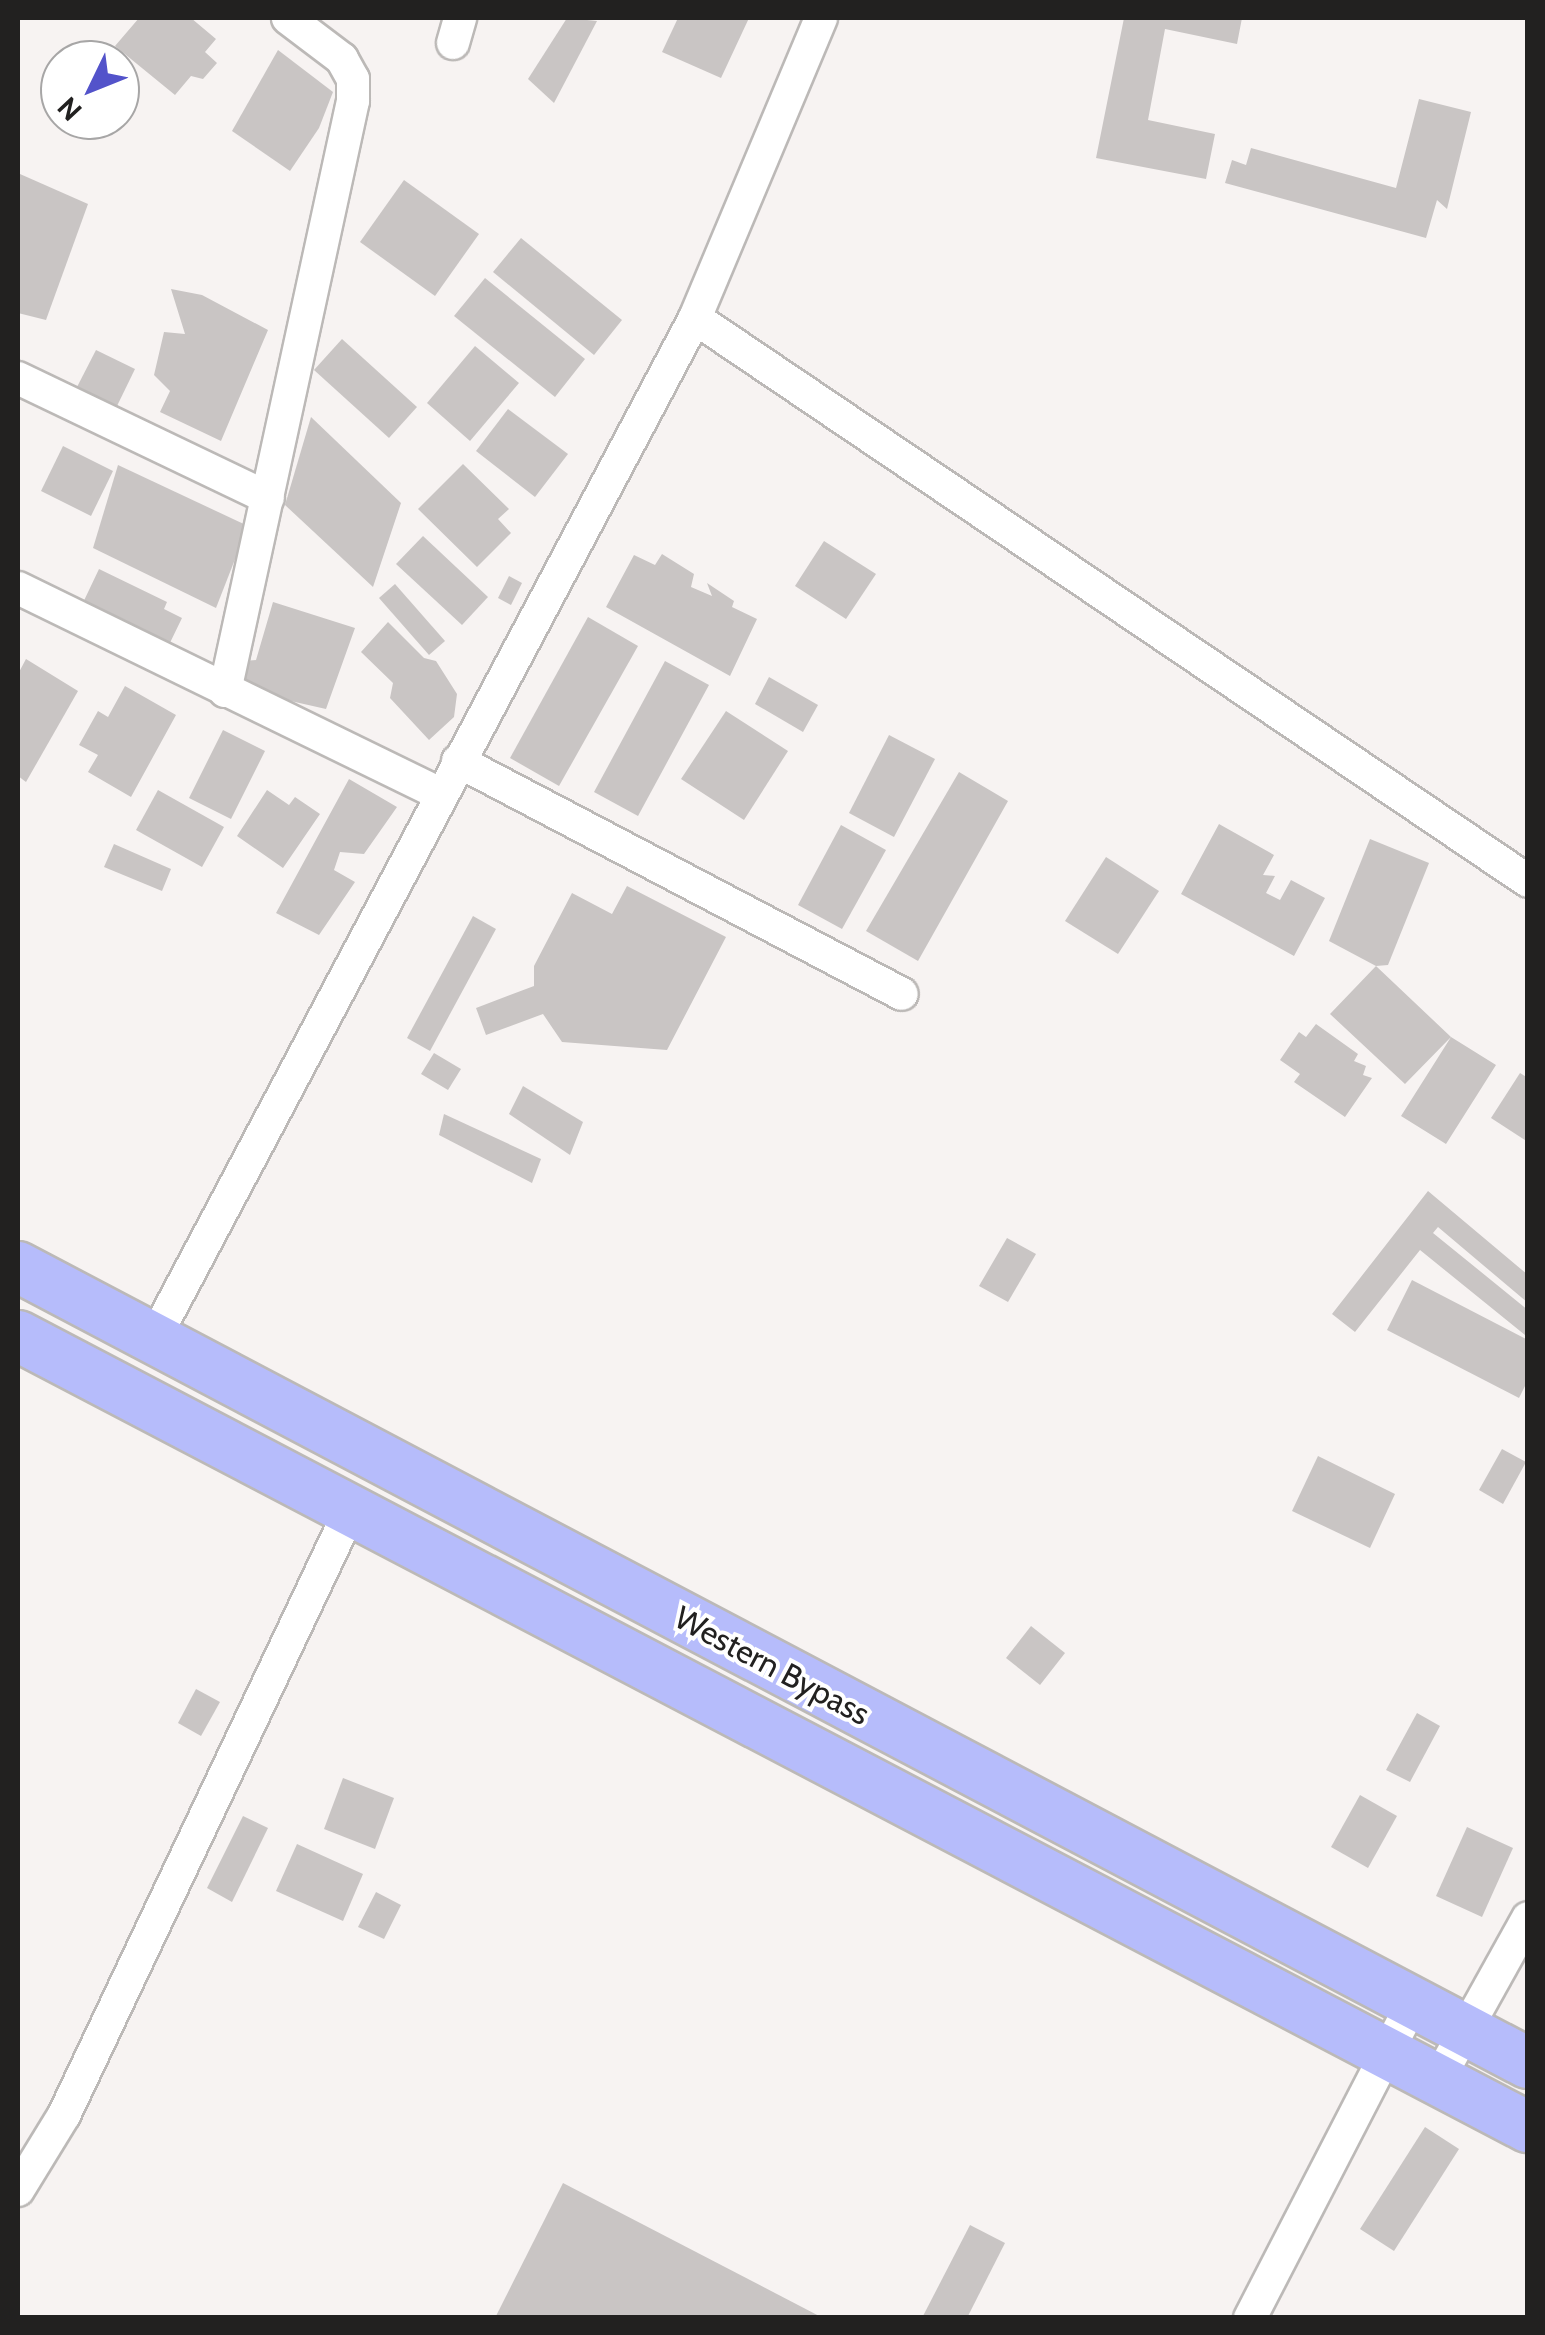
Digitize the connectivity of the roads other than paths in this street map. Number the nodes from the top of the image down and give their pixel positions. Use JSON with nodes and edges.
{"nodes":[{"id":1,"x":288,"y":18,"type":"edge"},
{"id":2,"x":821,"y":18,"type":"edge"},
{"id":3,"x":695,"y":318,"type":"junction"},
{"id":4,"x":18,"y":378,"type":"edge"},
{"id":5,"x":268,"y":498,"type":"junction"},
{"id":6,"x":18,"y":588,"type":"edge"},
{"id":7,"x":224,"y":690,"type":"junction"},
{"id":8,"x":458,"y":762,"type":"junction"},
{"id":9,"x":441,"y":794,"type":"junction"},
{"id":10,"x":1528,"y":881,"type":"edge"},
{"id":11,"x":902,"y":994,"type":"dead end"},
{"id":12,"x":18,"y":1268,"type":"edge"},
{"id":13,"x":18,"y":1336,"type":"edge"},
{"id":14,"x":154,"y":1339,"type":"junction"},
{"id":15,"x":350,"y":1511,"type":"junction"},
{"id":16,"x":1528,"y":1918,"type":"edge"},
{"id":17,"x":1412,"y":2004,"type":"junction"},
{"id":18,"x":1463,"y":2028,"type":"junction"},
{"id":19,"x":1388,"y":2053,"type":"junction"},
{"id":20,"x":1528,"y":2063,"type":"edge"},
{"id":21,"x":1439,"y":2078,"type":"junction"},
{"id":22,"x":1528,"y":2127,"type":"edge"},
{"id":23,"x":18,"y":2190,"type":"edge"},
{"id":24,"x":1250,"y":2318,"type":"edge"}],
"edges":[{"from":1,"to":5,"type":"street"},
{"from":2,"to":3,"type":"street"},
{"from":3,"to":8,"type":"street"},
{"from":3,"to":10,"type":"street"},
{"from":4,"to":5,"type":"street"},
{"from":5,"to":7,"type":"street"},
{"from":6,"to":7,"type":"street"},
{"from":7,"to":9,"type":"street"},
{"from":8,"to":9,"type":"street"},
{"from":8,"to":11,"type":"street"},
{"from":9,"to":14,"type":"street"},
{"from":12,"to":14,"type":"main road","name":"Western Bypass"},
{"from":13,"to":15,"type":"main road","name":"Western Bypass"},
{"from":14,"to":17,"type":"main road","name":"Western Bypass"},
{"from":15,"to":19,"type":"main road","name":"Western Bypass"},
{"from":15,"to":23,"type":"street"},
{"from":16,"to":18,"type":"street"},
{"from":17,"to":18,"type":"main road","name":"Western Bypass"},
{"from":17,"to":19,"type":"street"},
{"from":18,"to":20,"type":"main road","name":"Western Bypass"},
{"from":18,"to":21,"type":"street"},
{"from":19,"to":21,"type":"main road","name":"Western Bypass"},
{"from":19,"to":24,"type":"street"},
{"from":21,"to":22,"type":"main road","name":"Western Bypass"}]}
